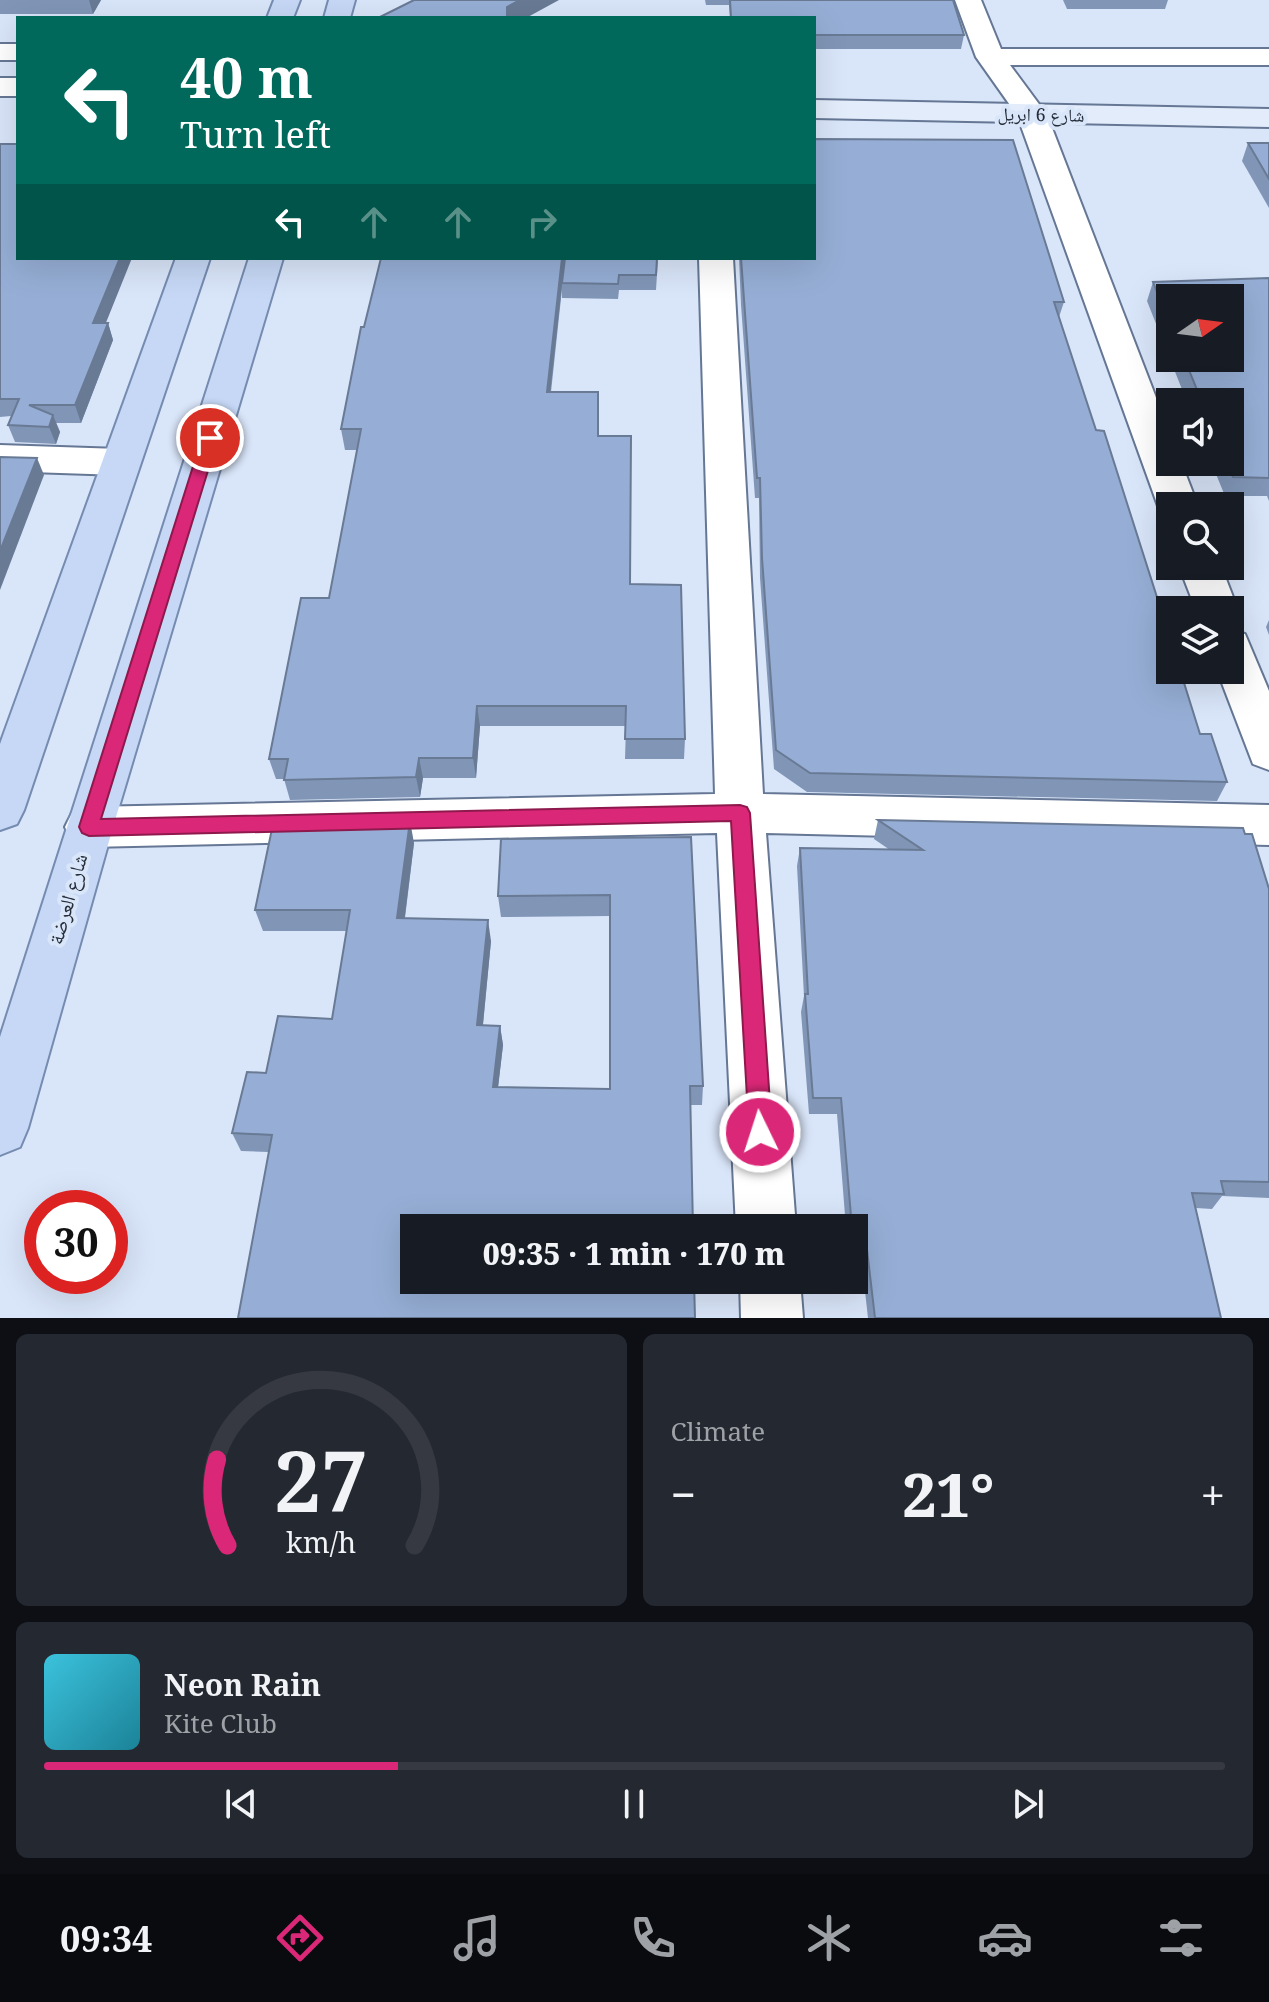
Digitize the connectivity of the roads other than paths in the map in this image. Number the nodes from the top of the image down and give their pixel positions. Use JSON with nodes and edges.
{"nodes":[{"id":1,"x":968,"y":0,"type":"edge"},
{"id":2,"x":990,"y":57,"type":"junction"},
{"id":3,"x":1269,"y":57,"type":"edge"},
{"id":4,"x":816,"y":109,"type":"edge"},
{"id":5,"x":1032,"y":115,"type":"junction"},
{"id":6,"x":1269,"y":118,"type":"edge"},
{"id":7,"x":192,"y":260,"type":"edge"},
{"id":8,"x":265,"y":260,"type":"edge"},
{"id":9,"x":716,"y":260,"type":"edge"},
{"id":10,"x":0,"y":458,"type":"edge"},
{"id":11,"x":120,"y":462,"type":"junction"},
{"id":12,"x":1173,"y":492,"type":"edge"},
{"id":13,"x":1244,"y":684,"type":"edge"},
{"id":14,"x":1269,"y":751,"type":"edge"},
{"id":15,"x":0,"y":810,"type":"edge"},
{"id":16,"x":740,"y":813,"type":"junction"},
{"id":17,"x":1269,"y":825,"type":"edge"},
{"id":18,"x":89,"y":827,"type":"junction"},
{"id":19,"x":0,"y":1128,"type":"edge"},
{"id":20,"x":765,"y":1214,"type":"edge"},
{"id":21,"x":771,"y":1294,"type":"edge"},
{"id":22,"x":772,"y":1318,"type":"edge"}],
"edges":[{"from":1,"to":2,"type":"street"},
{"from":2,"to":3,"type":"street"},
{"from":2,"to":5,"type":"street"},
{"from":4,"to":5,"type":"street","name":"شارع 6 ابريل"},
{"from":5,"to":6,"type":"street","name":"شارع 6 ابريل"},
{"from":5,"to":12,"type":"street"},
{"from":7,"to":11,"type":"main road"},
{"from":8,"to":18,"type":"main road","name":"شارع العرضة"},
{"from":9,"to":16,"type":"street"},
{"from":10,"to":11,"type":"street"},
{"from":11,"to":15,"type":"main road"},
{"from":13,"to":14,"type":"street"},
{"from":16,"to":17,"type":"street"},
{"from":16,"to":18,"type":"street"},
{"from":16,"to":20,"type":"street"},
{"from":18,"to":19,"type":"main road","name":"شارع العرضة"},
{"from":21,"to":22,"type":"street"}]}
